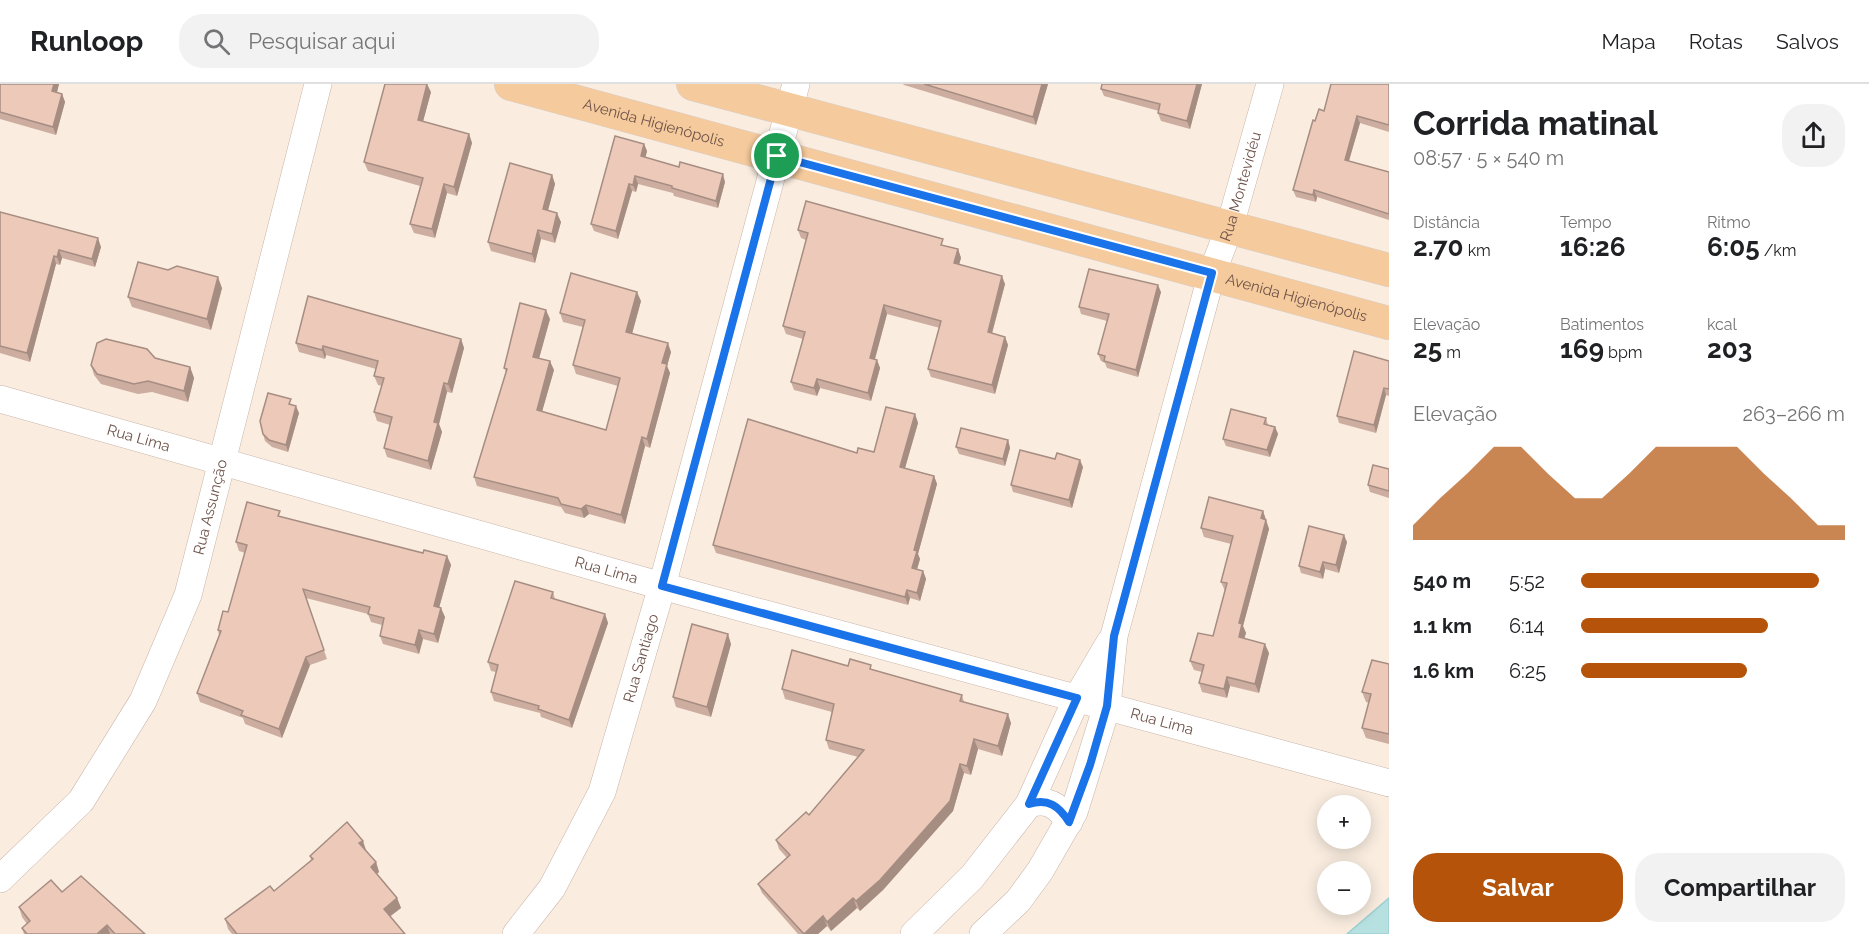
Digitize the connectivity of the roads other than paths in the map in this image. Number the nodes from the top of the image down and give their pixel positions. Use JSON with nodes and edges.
{"nodes":[{"id":1,"x":318,"y":84,"type":"edge"},
{"id":2,"x":511,"y":84,"type":"edge"},
{"id":3,"x":693,"y":84,"type":"edge"},
{"id":4,"x":1270,"y":84,"type":"edge"},
{"id":5,"x":792,"y":97,"type":"edge"},
{"id":6,"x":777,"y":156,"type":"junction"},
{"id":7,"x":1229,"y":229,"type":"junction"},
{"id":8,"x":1389,"y":270,"type":"edge"},
{"id":9,"x":1212,"y":273,"type":"junction"},
{"id":10,"x":1389,"y":323,"type":"edge"},
{"id":11,"x":0,"y":399,"type":"edge"},
{"id":12,"x":224,"y":462,"type":"junction"},
{"id":13,"x":662,"y":586,"type":"junction"},
{"id":14,"x":1114,"y":636,"type":"junction"},
{"id":15,"x":1077,"y":698,"type":"junction"},
{"id":16,"x":1107,"y":706,"type":"junction"},
{"id":17,"x":1389,"y":783,"type":"edge"},
{"id":18,"x":1029,"y":804,"type":"junction"},
{"id":19,"x":1069,"y":822,"type":"junction"},
{"id":20,"x":0,"y":879,"type":"edge"},
{"id":21,"x":516,"y":934,"type":"edge"},
{"id":22,"x":914,"y":934,"type":"edge"},
{"id":23,"x":982,"y":934,"type":"edge"}],
"edges":[{"from":1,"to":12,"type":"street","name":"Rua Assunção"},
{"from":2,"to":6,"type":"main road","name":"Avenida Higienópolis"},
{"from":3,"to":5,"type":"main road"},
{"from":4,"to":7,"type":"street","name":"Rua Montevidéu"},
{"from":5,"to":6,"type":"street","name":"Rua Santiago"},
{"from":5,"to":7,"type":"main road"},
{"from":6,"to":9,"type":"main road","name":"Avenida Higienópolis"},
{"from":6,"to":13,"type":"street","name":"Rua Santiago"},
{"from":7,"to":8,"type":"main road"},
{"from":7,"to":9,"type":"street","name":"Rua Montevidéu"},
{"from":9,"to":10,"type":"main road","name":"Avenida Higienópolis"},
{"from":9,"to":14,"type":"street","name":"Rua Montevidéu"},
{"from":11,"to":12,"type":"street","name":"Rua Lima"},
{"from":12,"to":13,"type":"street","name":"Rua Lima"},
{"from":12,"to":20,"type":"street","name":"Rua Assunção"},
{"from":13,"to":15,"type":"street","name":"Rua Lima"},
{"from":13,"to":21,"type":"street","name":"Rua Santiago"},
{"from":14,"to":15,"type":"street","name":"Rua Montevidéu"},
{"from":14,"to":16,"type":"street","name":"Rua Montevidéu"},
{"from":15,"to":16,"type":"street","name":"Rua Lima"},
{"from":15,"to":18,"type":"street","name":"Rua Montevidéu"},
{"from":16,"to":17,"type":"street","name":"Rua Lima"},
{"from":16,"to":19,"type":"street","name":"Rua Montevidéu"},
{"from":18,"to":19,"type":"street"},
{"from":18,"to":22,"type":"street","name":"Rua Montevidéu"},
{"from":19,"to":23,"type":"street","name":"Rua Montevidéu"}]}
